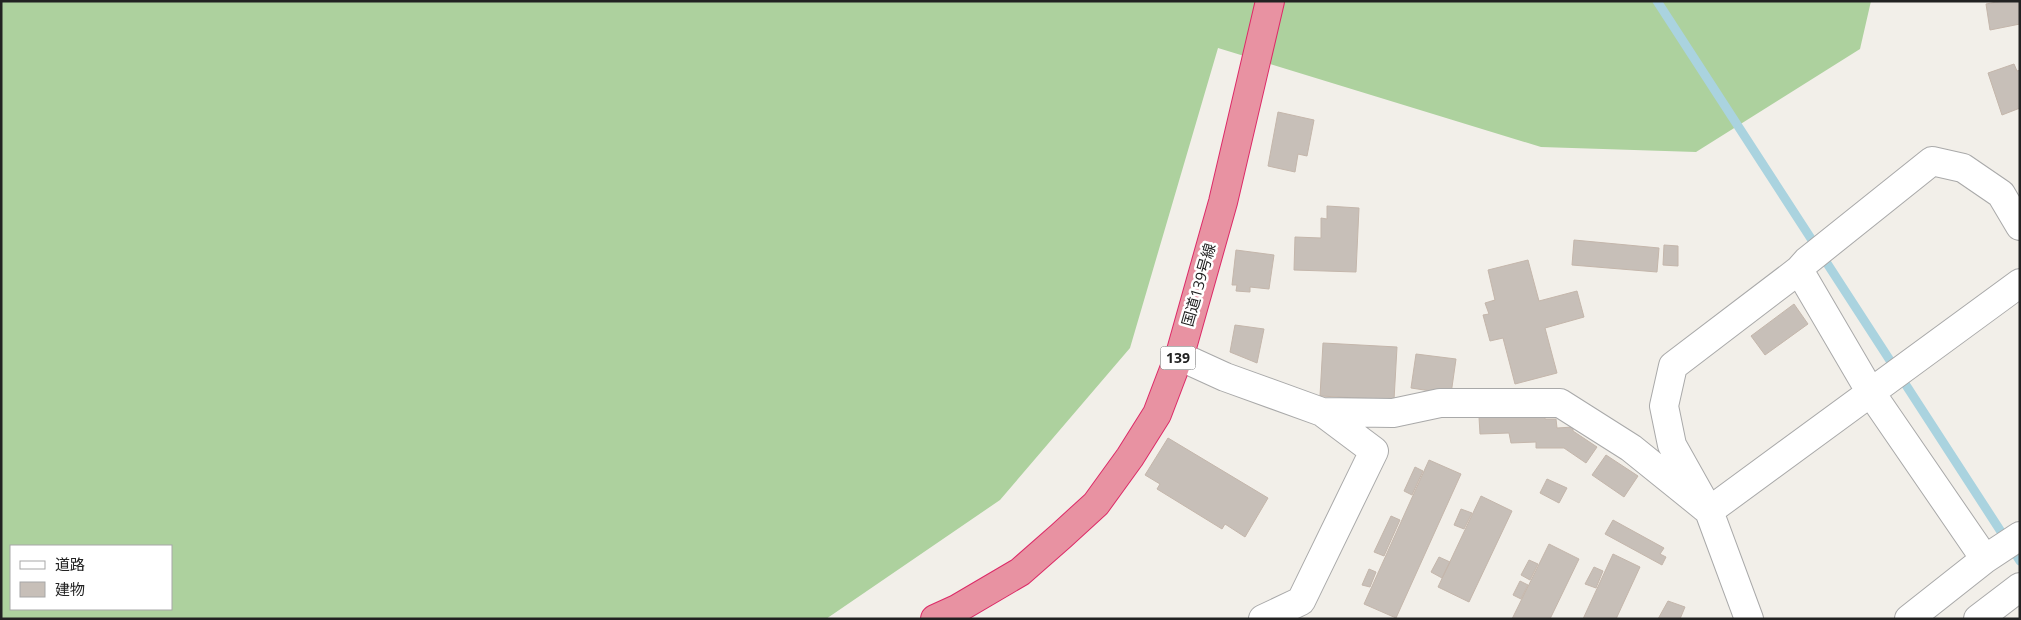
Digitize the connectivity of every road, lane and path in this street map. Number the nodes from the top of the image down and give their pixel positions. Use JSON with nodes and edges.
{"nodes":[{"id":1,"x":1270,"y":1,"type":"edge"},
{"id":2,"x":2020,"y":226,"type":"edge"},
{"id":3,"x":1799,"y":270,"type":"junction"},
{"id":4,"x":2020,"y":283,"type":"edge"},
{"id":5,"x":1179,"y":356,"type":"junction"},
{"id":6,"x":1872,"y":392,"type":"junction"},
{"id":7,"x":1322,"y":412,"type":"junction"},
{"id":8,"x":1710,"y":511,"type":"junction"},
{"id":9,"x":2020,"y":536,"type":"edge"},
{"id":10,"x":1985,"y":559,"type":"junction"},
{"id":11,"x":2020,"y":587,"type":"edge"},
{"id":12,"x":935,"y":619,"type":"edge"},
{"id":13,"x":1263,"y":619,"type":"edge"},
{"id":14,"x":1749,"y":619,"type":"edge"},
{"id":15,"x":1909,"y":619,"type":"edge"},
{"id":16,"x":1978,"y":619,"type":"edge"}],
"edges":[{"from":1,"to":5,"type":"highway","name":"国道139号線","number":"139"},
{"from":2,"to":3,"type":"street"},
{"from":3,"to":6,"type":"street"},
{"from":3,"to":8,"type":"street"},
{"from":4,"to":6,"type":"street"},
{"from":5,"to":7,"type":"street"},
{"from":5,"to":12,"type":"highway","name":"国道139号線","number":"139"},
{"from":6,"to":8,"type":"street"},
{"from":6,"to":10,"type":"street"},
{"from":7,"to":8,"type":"street"},
{"from":7,"to":13,"type":"street"},
{"from":8,"to":14,"type":"street"},
{"from":9,"to":10,"type":"street"},
{"from":10,"to":15,"type":"street"},
{"from":11,"to":16,"type":"street"}]}
